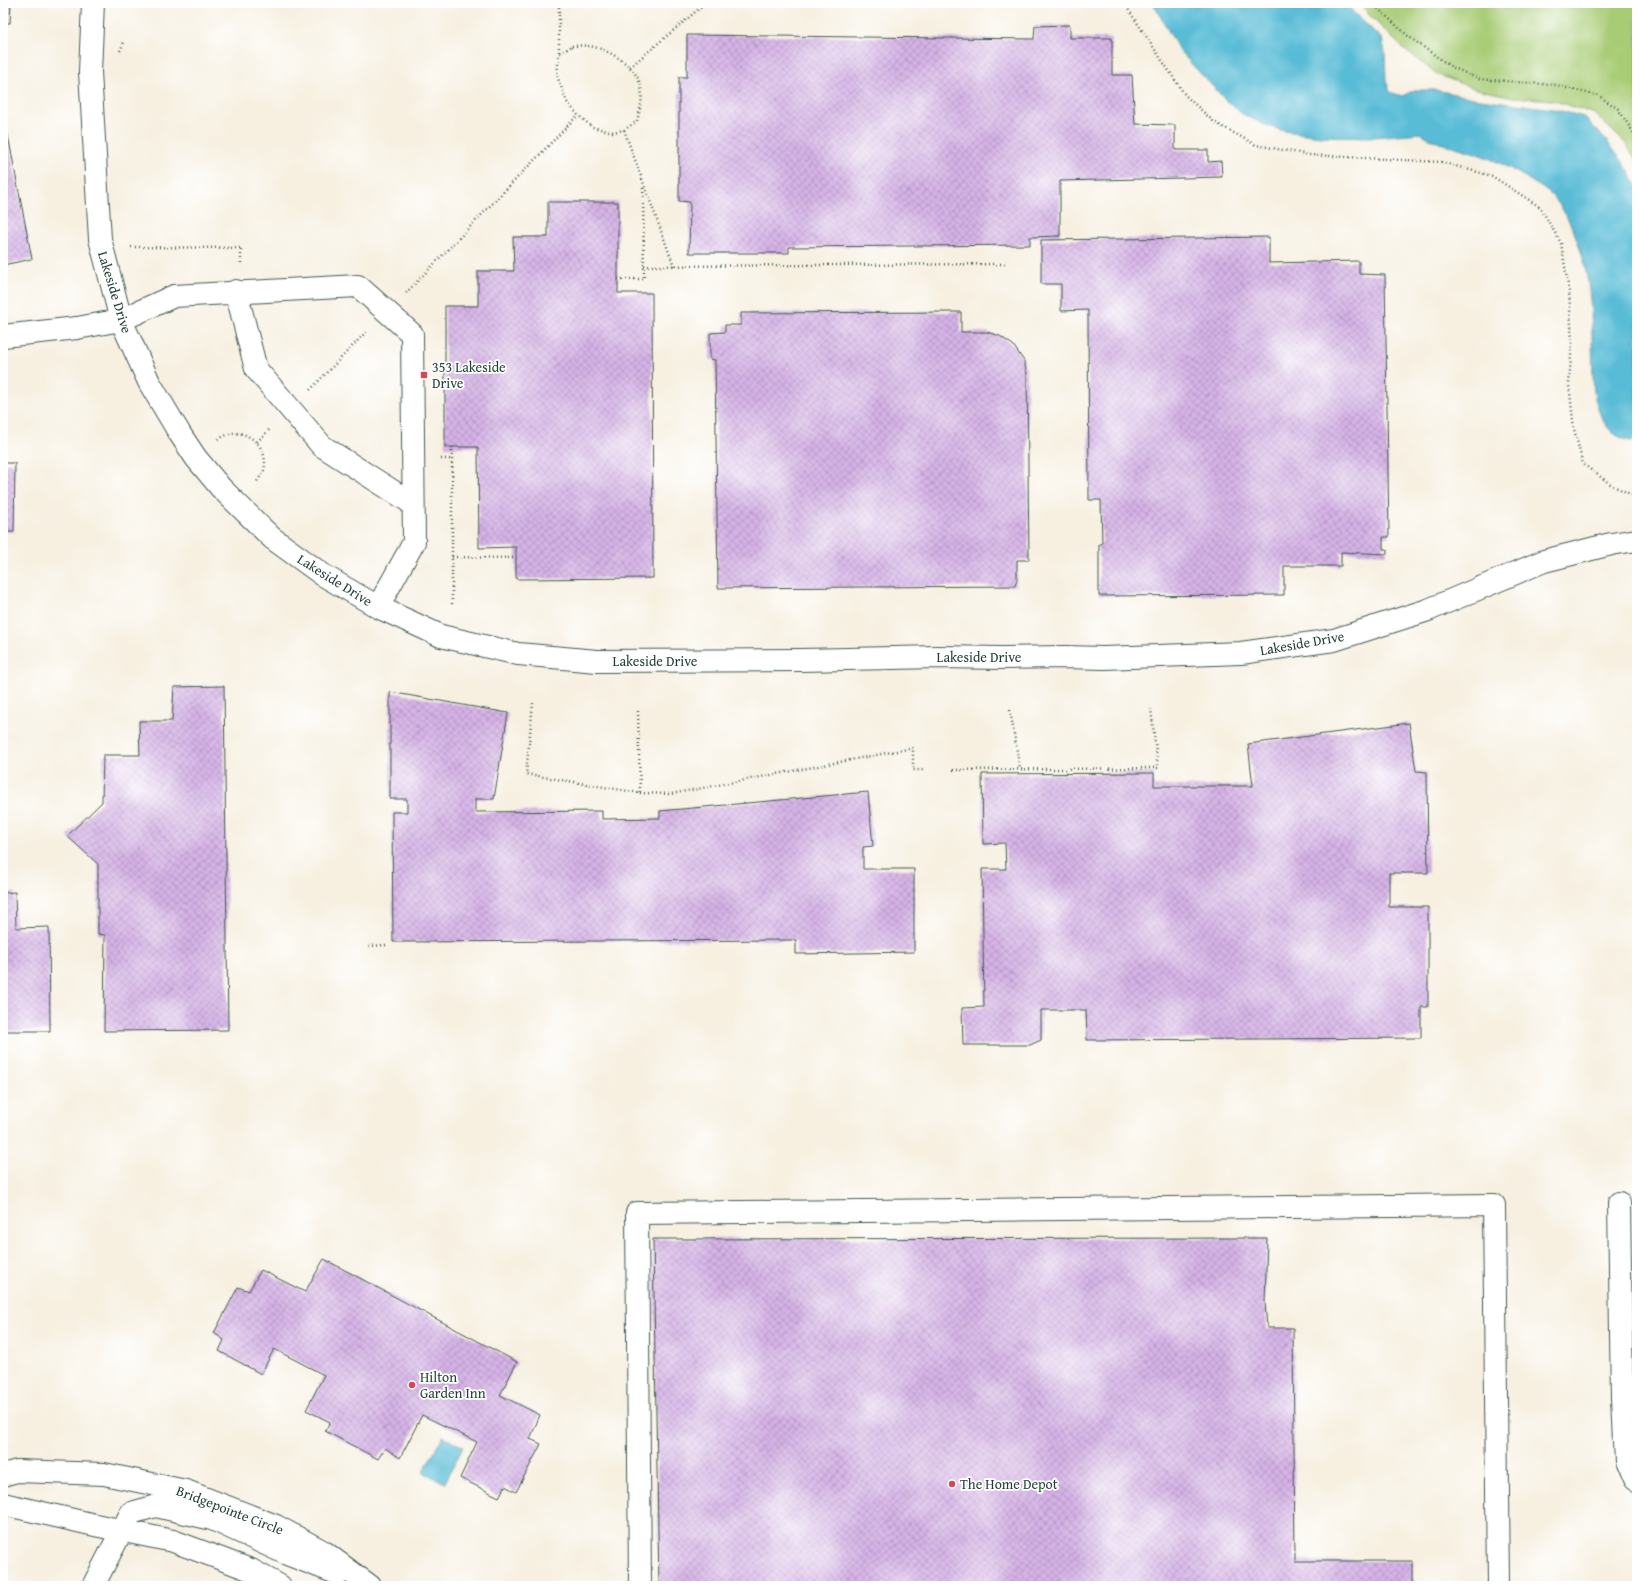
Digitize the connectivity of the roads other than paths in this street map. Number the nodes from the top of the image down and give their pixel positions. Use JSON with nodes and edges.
{"nodes":[{"id":1,"x":93,"y":3,"type":"edge"},
{"id":2,"x":236,"y":292,"type":"junction"},
{"id":3,"x":121,"y":320,"type":"junction"},
{"id":4,"x":3,"y":336,"type":"edge"},
{"id":5,"x":413,"y":504,"type":"junction"},
{"id":6,"x":1637,"y":540,"type":"edge"},
{"id":7,"x":378,"y":607,"type":"junction"},
{"id":8,"x":1619,"y":1203,"type":"dead end"},
{"id":9,"x":1629,"y":1399,"type":"edge"},
{"id":10,"x":3,"y":1475,"type":"edge"},
{"id":11,"x":1637,"y":1484,"type":"edge"},
{"id":12,"x":3,"y":1504,"type":"edge"},
{"id":13,"x":122,"y":1530,"type":"junction"},
{"id":14,"x":369,"y":1585,"type":"edge"},
{"id":15,"x":93,"y":1586,"type":"edge"},
{"id":16,"x":280,"y":1586,"type":"edge"},
{"id":17,"x":640,"y":1586,"type":"edge"},
{"id":18,"x":1498,"y":1586,"type":"edge"}],
"edges":[{"from":1,"to":3,"type":"street","name":"Lakeside Drive"},
{"from":2,"to":3,"type":"street"},
{"from":2,"to":5,"type":"street"},
{"from":2,"to":5,"type":"street"},
{"from":3,"to":4,"type":"street"},
{"from":3,"to":7,"type":"street","name":"Lakeside Drive"},
{"from":5,"to":7,"type":"street"},
{"from":6,"to":7,"type":"street","name":"Lakeside Drive"},
{"from":8,"to":9,"type":"street"},
{"from":9,"to":11,"type":"street"},
{"from":10,"to":14,"type":"street","name":"Bridgepointe Circle"},
{"from":12,"to":13,"type":"street"},
{"from":13,"to":14,"type":"street"},
{"from":13,"to":15,"type":"street"},
{"from":13,"to":16,"type":"street"},
{"from":17,"to":18,"type":"street"}]}
